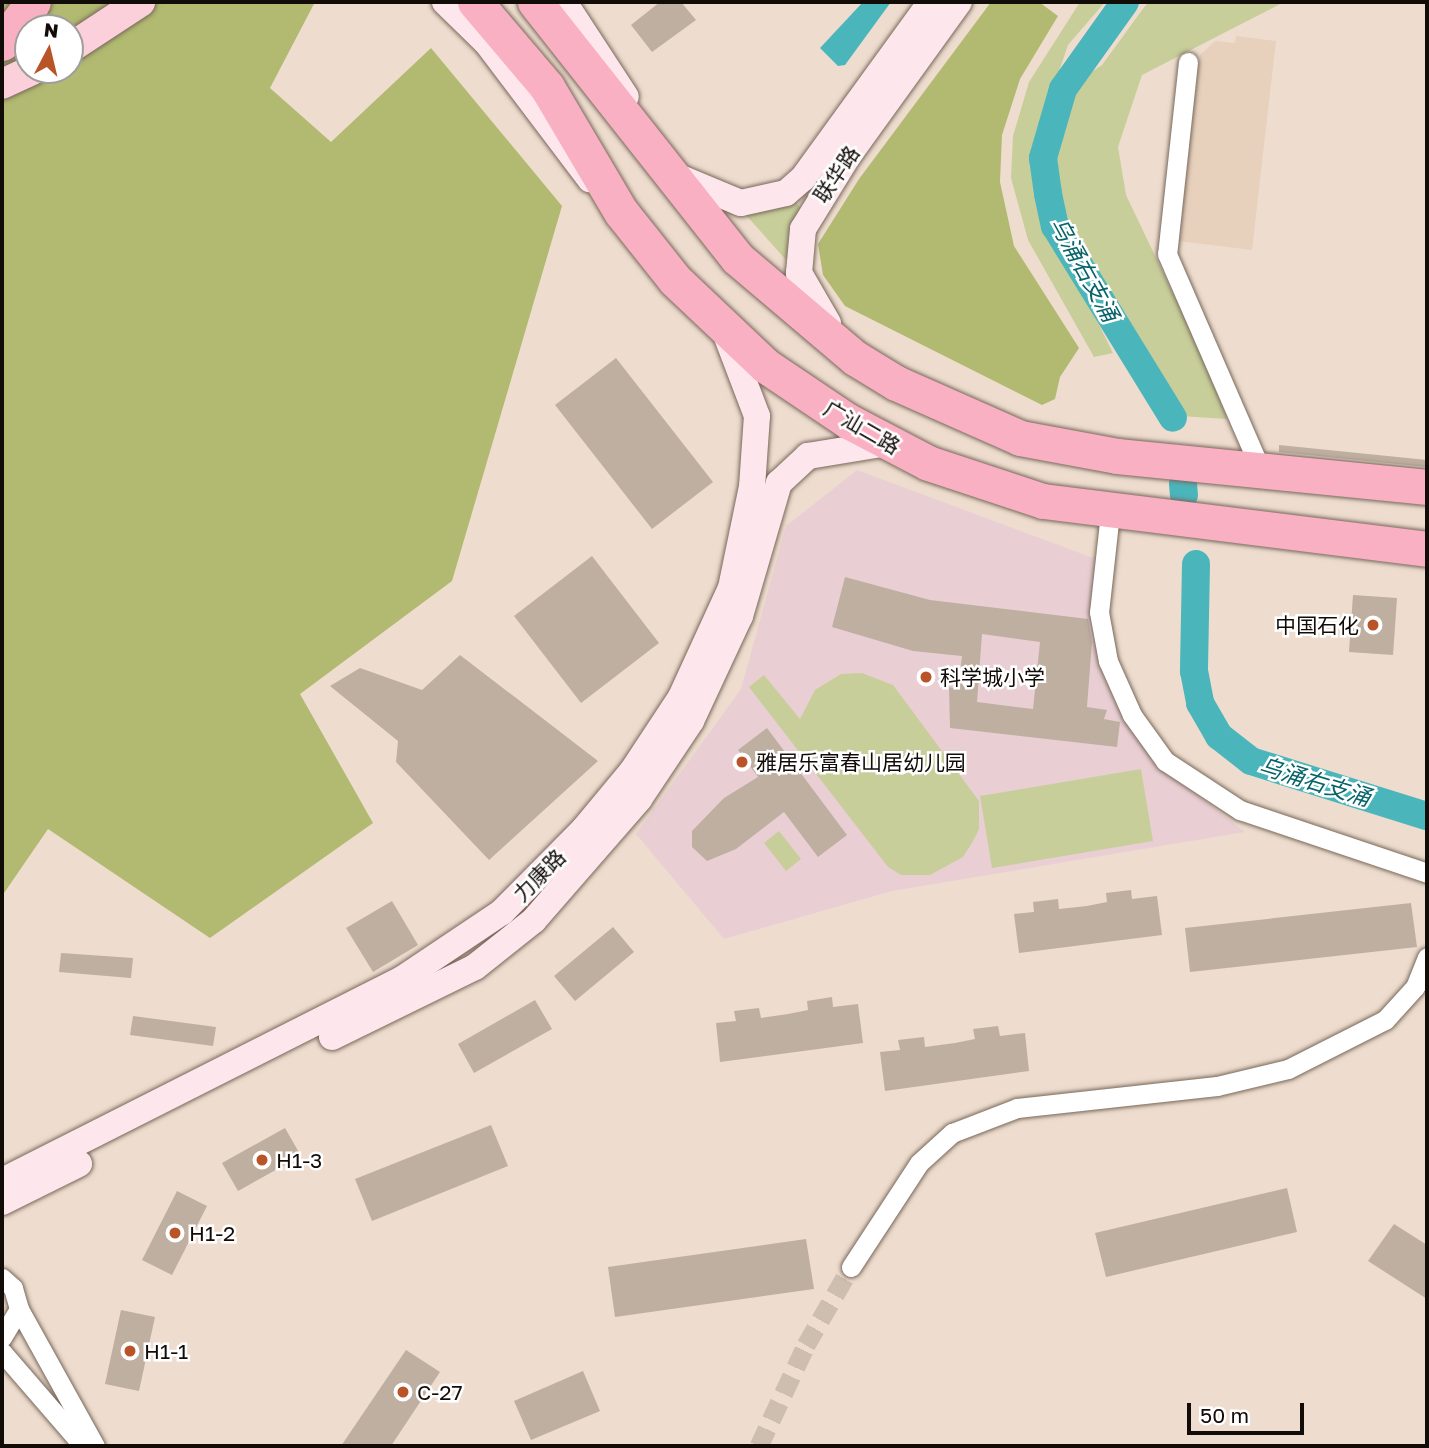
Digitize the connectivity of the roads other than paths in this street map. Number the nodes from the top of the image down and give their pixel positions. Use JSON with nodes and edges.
{"nodes":[{"id":1,"x":10,"y":2,"type":"edge"},
{"id":2,"x":33,"y":2,"type":"edge"},
{"id":3,"x":140,"y":2,"type":"edge"},
{"id":4,"x":445,"y":2,"type":"edge"},
{"id":5,"x":474,"y":2,"type":"edge"},
{"id":6,"x":931,"y":2,"type":"edge"},
{"id":7,"x":959,"y":2,"type":"edge"},
{"id":8,"x":546,"y":4,"type":"edge"},
{"id":9,"x":2,"y":10,"type":"edge"},
{"id":10,"x":84,"y":39,"type":"edge"},
{"id":11,"x":2,"y":43,"type":"edge"},
{"id":12,"x":1188,"y":62,"type":"dead end"},
{"id":13,"x":670,"y":173,"type":"junction"},
{"id":14,"x":621,"y":212,"type":"junction"},
{"id":15,"x":721,"y":326,"type":"junction"},
{"id":16,"x":855,"y":358,"type":"junction"},
{"id":17,"x":887,"y":443,"type":"junction"},
{"id":18,"x":1248,"y":470,"type":"junction"},
{"id":19,"x":1427,"y":487,"type":"edge"},
{"id":20,"x":1122,"y":515,"type":"junction"},
{"id":21,"x":1427,"y":549,"type":"edge"},
{"id":22,"x":1427,"y":873,"type":"edge"},
{"id":23,"x":1427,"y":957,"type":"edge"},
{"id":24,"x":2,"y":1181,"type":"edge"},
{"id":25,"x":2,"y":1202,"type":"edge"},
{"id":26,"x":851,"y":1267,"type":"tunnel mouth"},
{"id":27,"x":2,"y":1278,"type":"edge"},
{"id":28,"x":19,"y":1309,"type":"junction"},
{"id":29,"x":2,"y":1337,"type":"edge"},
{"id":30,"x":2,"y":1352,"type":"edge"},
{"id":31,"x":83,"y":1446,"type":"edge"},
{"id":32,"x":95,"y":1446,"type":"edge"}],
"edges":[{"from":1,"to":9,"type":"highway"},
{"from":2,"to":11,"type":"highway"},
{"from":3,"to":10,"type":"main road"},
{"from":4,"to":14,"type":"street"},
{"from":5,"to":14,"type":"highway","name":"广汕二路"},
{"from":6,"to":13,"type":"street","name":"联华路"},
{"from":7,"to":16,"type":"street","name":"联华路"},
{"from":8,"to":13,"type":"highway"},
{"from":12,"to":18,"type":"street"},
{"from":13,"to":16,"type":"highway"},
{"from":14,"to":15,"type":"highway","name":"广汕二路"},
{"from":15,"to":17,"type":"highway","name":"广汕二路"},
{"from":15,"to":24,"type":"street","name":"力康路"},
{"from":16,"to":18,"type":"highway"},
{"from":17,"to":20,"type":"highway","name":"广汕二路"},
{"from":17,"to":25,"type":"street","name":"力康路"},
{"from":18,"to":19,"type":"highway"},
{"from":20,"to":21,"type":"highway","name":"广汕二路"},
{"from":20,"to":22,"type":"street"},
{"from":23,"to":26,"type":"street"},
{"from":27,"to":28,"type":"street"},
{"from":28,"to":29,"type":"street"},
{"from":28,"to":32,"type":"street"},
{"from":30,"to":31,"type":"street"}]}
